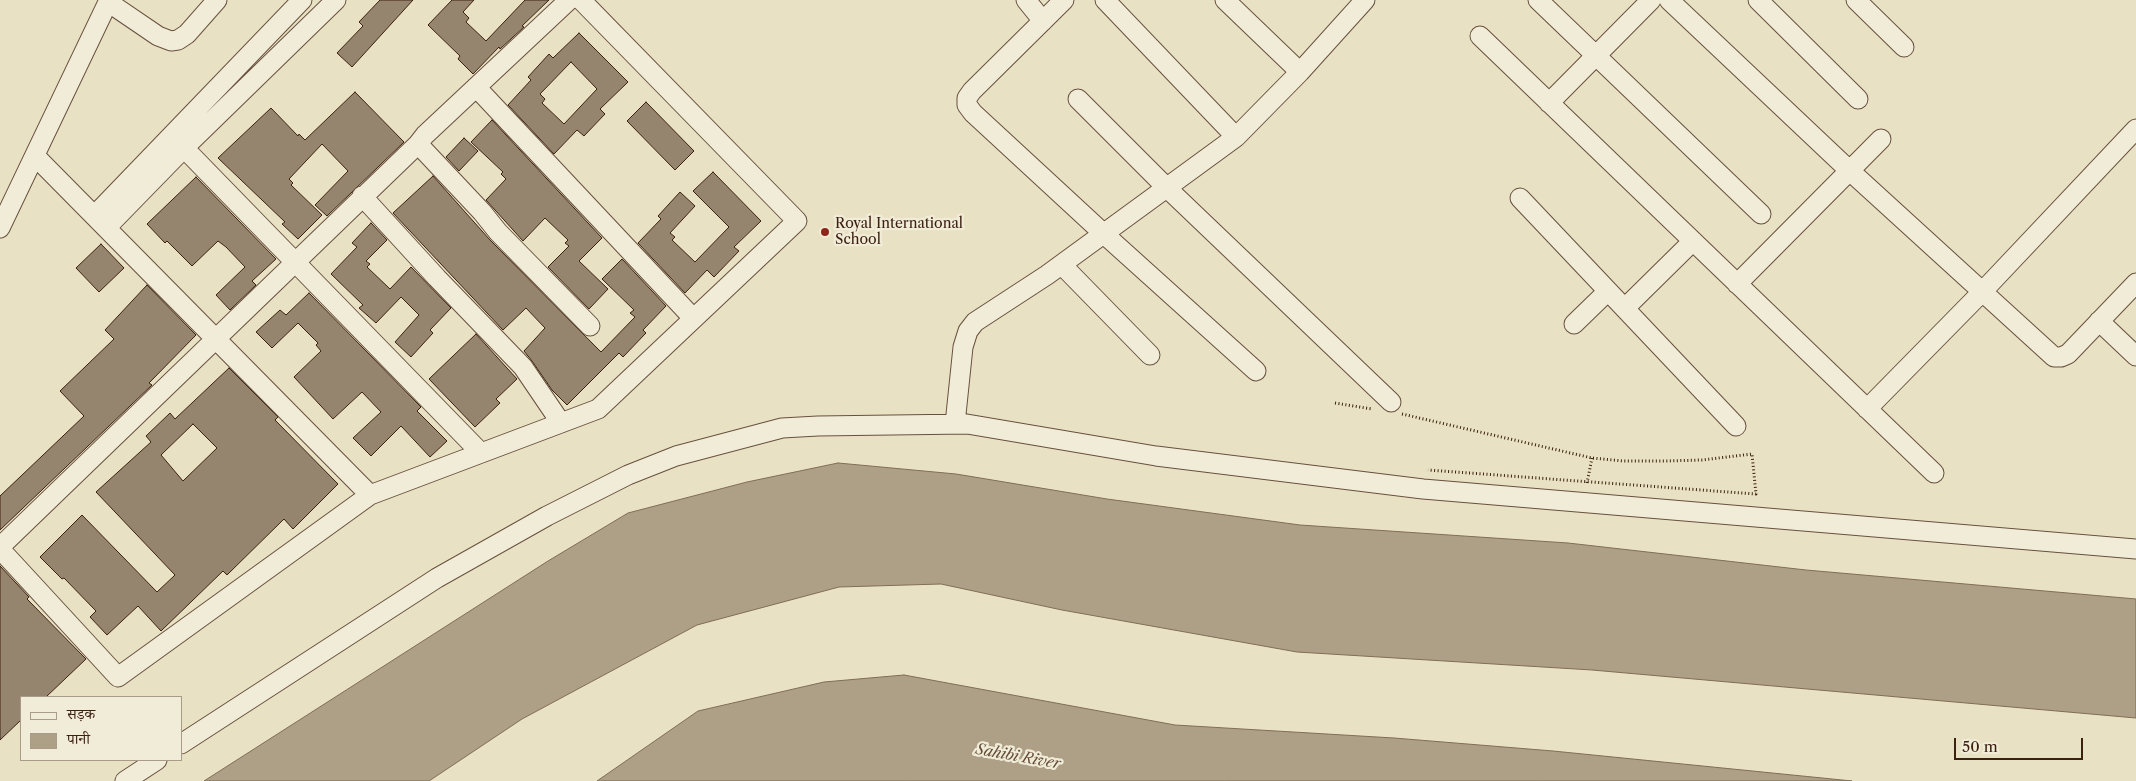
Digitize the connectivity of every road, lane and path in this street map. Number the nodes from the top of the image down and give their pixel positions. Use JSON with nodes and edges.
{"nodes":[{"id":1,"x":217,"y":0,"type":"edge"},
{"id":2,"x":302,"y":0,"type":"edge"},
{"id":3,"x":336,"y":0,"type":"edge"},
{"id":4,"x":569,"y":0,"type":"edge"},
{"id":5,"x":581,"y":0,"type":"edge"},
{"id":6,"x":1026,"y":0,"type":"edge"},
{"id":7,"x":1064,"y":0,"type":"edge"},
{"id":8,"x":1105,"y":0,"type":"edge"},
{"id":9,"x":1225,"y":0,"type":"edge"},
{"id":10,"x":1538,"y":0,"type":"edge"},
{"id":11,"x":1651,"y":0,"type":"edge"},
{"id":12,"x":1669,"y":0,"type":"edge"},
{"id":13,"x":1758,"y":0,"type":"edge"},
{"id":14,"x":1856,"y":0,"type":"edge"},
{"id":15,"x":108,"y":1,"type":"edge"},
{"id":16,"x":1357,"y":3,"type":"edge"},
{"id":17,"x":1043,"y":21,"type":"junction"},
{"id":18,"x":1480,"y":36,"type":"dead end"},
{"id":19,"x":1904,"y":47,"type":"dead end"},
{"id":20,"x":1596,"y":56,"type":"junction"},
{"id":21,"x":1300,"y":72,"type":"junction"},
{"id":22,"x":476,"y":87,"type":"junction"},
{"id":23,"x":1078,"y":99,"type":"dead end"},
{"id":24,"x":1858,"y":99,"type":"dead end"},
{"id":25,"x":1549,"y":103,"type":"junction"},
{"id":26,"x":2136,"y":129,"type":"edge"},
{"id":27,"x":1236,"y":136,"type":"junction"},
{"id":28,"x":1881,"y":139,"type":"dead end"},
{"id":29,"x":418,"y":144,"type":"junction"},
{"id":30,"x":184,"y":148,"type":"junction"},
{"id":31,"x":35,"y":156,"type":"junction"},
{"id":32,"x":1850,"y":171,"type":"junction"},
{"id":33,"x":1167,"y":188,"type":"junction"},
{"id":34,"x":362,"y":196,"type":"junction"},
{"id":35,"x":1520,"y":198,"type":"dead end"},
{"id":36,"x":1762,"y":214,"type":"dead end"},
{"id":37,"x":100,"y":222,"type":"junction"},
{"id":38,"x":0,"y":228,"type":"edge"},
{"id":39,"x":1104,"y":234,"type":"junction"},
{"id":40,"x":1693,"y":241,"type":"junction"},
{"id":41,"x":296,"y":261,"type":"junction"},
{"id":42,"x":1062,"y":264,"type":"junction"},
{"id":43,"x":2136,"y":283,"type":"edge"},
{"id":44,"x":1737,"y":284,"type":"junction"},
{"id":45,"x":1608,"y":291,"type":"junction"},
{"id":46,"x":1982,"y":292,"type":"junction"},
{"id":47,"x":1625,"y":308,"type":"junction"},
{"id":48,"x":693,"y":318,"type":"junction"},
{"id":49,"x":2099,"y":321,"type":"junction"},
{"id":50,"x":1574,"y":324,"type":"dead end"},
{"id":51,"x":590,"y":326,"type":"dead end"},
{"id":52,"x":216,"y":340,"type":"junction"},
{"id":53,"x":1150,"y":355,"type":"dead end"},
{"id":54,"x":2136,"y":356,"type":"edge"},
{"id":55,"x":1256,"y":371,"type":"dead end"},
{"id":56,"x":1335,"y":403,"type":"dead end"},
{"id":57,"x":1392,"y":407,"type":"joint"},
{"id":58,"x":1374,"y":409,"type":"dead end"},
{"id":59,"x":1867,"y":409,"type":"junction"},
{"id":60,"x":561,"y":423,"type":"junction"},
{"id":61,"x":955,"y":424,"type":"junction"},
{"id":62,"x":1736,"y":426,"type":"dead end"},
{"id":63,"x":481,"y":453,"type":"junction"},
{"id":64,"x":1592,"y":458,"type":"junction"},
{"id":65,"x":1422,"y":469,"type":"dead end"},
{"id":66,"x":1934,"y":473,"type":"dead end"},
{"id":67,"x":1587,"y":482,"type":"junction"},
{"id":68,"x":370,"y":495,"type":"junction"},
{"id":69,"x":0,"y":548,"type":"edge"},
{"id":70,"x":2136,"y":549,"type":"edge"},
{"id":71,"x":182,"y":743,"type":"edge"},
{"id":72,"x":155,"y":761,"type":"edge"},
{"id":73,"x":124,"y":781,"type":"edge"}],
"edges":[{"from":1,"to":15,"type":"street"},
{"from":2,"to":37,"type":"street"},
{"from":3,"to":30,"type":"street"},
{"from":4,"to":22,"type":"street"},
{"from":5,"to":48,"type":"street"},
{"from":6,"to":17,"type":"street"},
{"from":7,"to":17,"type":"street"},
{"from":8,"to":27,"type":"street"},
{"from":9,"to":21,"type":"street"},
{"from":10,"to":20,"type":"street"},
{"from":11,"to":20,"type":"street"},
{"from":12,"to":32,"type":"street"},
{"from":13,"to":24,"type":"street"},
{"from":14,"to":19,"type":"street"},
{"from":15,"to":31,"type":"street"},
{"from":16,"to":21,"type":"street"},
{"from":17,"to":39,"type":"street"},
{"from":18,"to":25,"type":"street"},
{"from":20,"to":25,"type":"street"},
{"from":20,"to":36,"type":"street"},
{"from":21,"to":27,"type":"street"},
{"from":22,"to":29,"type":"street"},
{"from":22,"to":48,"type":"street"},
{"from":23,"to":33,"type":"street"},
{"from":25,"to":40,"type":"street"},
{"from":26,"to":46,"type":"street"},
{"from":27,"to":33,"type":"street"},
{"from":28,"to":32,"type":"street"},
{"from":29,"to":34,"type":"street"},
{"from":29,"to":51,"type":"street"},
{"from":30,"to":37,"type":"street"},
{"from":30,"to":41,"type":"street"},
{"from":31,"to":37,"type":"street"},
{"from":31,"to":38,"type":"street"},
{"from":32,"to":44,"type":"street"},
{"from":32,"to":46,"type":"street"},
{"from":33,"to":39,"type":"street"},
{"from":33,"to":57,"type":"street"},
{"from":34,"to":41,"type":"street"},
{"from":34,"to":60,"type":"street"},
{"from":35,"to":45,"type":"street"},
{"from":37,"to":52,"type":"street"},
{"from":39,"to":42,"type":"street"},
{"from":39,"to":55,"type":"street"},
{"from":40,"to":44,"type":"street"},
{"from":40,"to":47,"type":"street"},
{"from":41,"to":52,"type":"street"},
{"from":41,"to":63,"type":"street"},
{"from":42,"to":53,"type":"street"},
{"from":42,"to":61,"type":"street"},
{"from":43,"to":49,"type":"street"},
{"from":44,"to":59,"type":"street"},
{"from":45,"to":47,"type":"street"},
{"from":45,"to":50,"type":"street"},
{"from":46,"to":49,"type":"street"},
{"from":46,"to":59,"type":"street"},
{"from":47,"to":62,"type":"street"},
{"from":48,"to":60,"type":"street"},
{"from":49,"to":54,"type":"street"},
{"from":52,"to":68,"type":"street"},
{"from":52,"to":69,"type":"street"},
{"from":56,"to":58,"type":"path"},
{"from":57,"to":64,"type":"path"},
{"from":59,"to":66,"type":"street"},
{"from":60,"to":63,"type":"street"},
{"from":61,"to":70,"type":"street"},
{"from":61,"to":71,"type":"street"},
{"from":63,"to":68,"type":"street"},
{"from":64,"to":67,"type":"path"},
{"from":64,"to":67,"type":"path"},
{"from":65,"to":67,"type":"path"},
{"from":68,"to":69,"type":"street"},
{"from":72,"to":73,"type":"street"}]}
